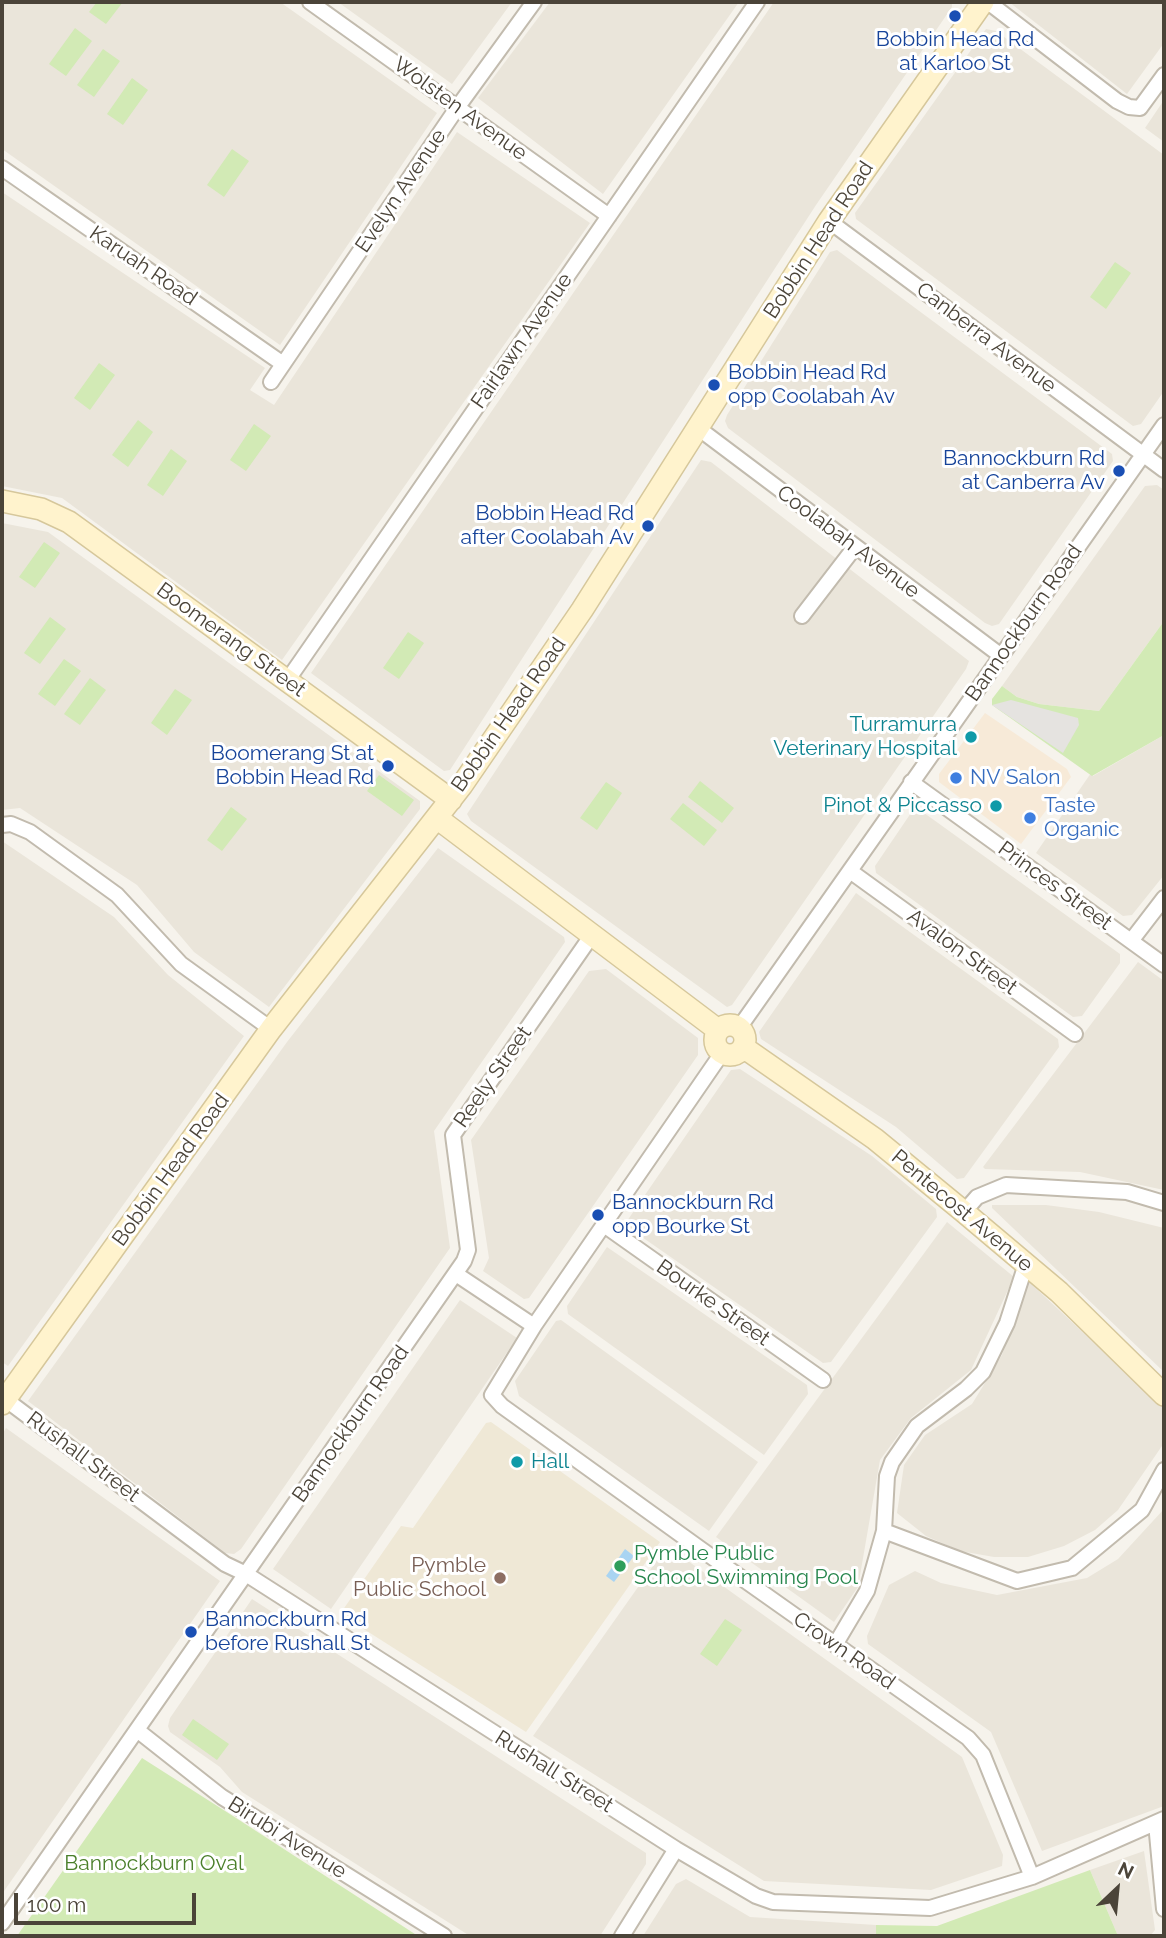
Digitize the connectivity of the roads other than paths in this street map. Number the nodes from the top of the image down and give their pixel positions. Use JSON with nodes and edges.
{"nodes":[{"id":1,"x":310,"y":2,"type":"edge"},
{"id":2,"x":534,"y":2,"type":"edge"},
{"id":3,"x":757,"y":2,"type":"edge"},
{"id":4,"x":982,"y":2,"type":"edge"},
{"id":5,"x":988,"y":2,"type":"edge"},
{"id":6,"x":1164,"y":75,"type":"edge"},
{"id":7,"x":457,"y":108,"type":"junction"},
{"id":8,"x":2,"y":168,"type":"edge"},
{"id":9,"x":609,"y":216,"type":"junction"},
{"id":10,"x":829,"y":222,"type":"junction"},
{"id":11,"x":284,"y":364,"type":"junction"},
{"id":12,"x":271,"y":382,"type":"dead end"},
{"id":13,"x":1164,"y":425,"type":"edge"},
{"id":14,"x":698,"y":428,"type":"junction"},
{"id":15,"x":1143,"y":455,"type":"junction"},
{"id":16,"x":1164,"y":470,"type":"edge"},
{"id":17,"x":2,"y":501,"type":"edge"},
{"id":18,"x":855,"y":547,"type":"junction"},
{"id":19,"x":802,"y":617,"type":"dead end"},
{"id":20,"x":1000,"y":655,"type":"junction"},
{"id":21,"x":287,"y":681,"type":"junction"},
{"id":22,"x":911,"y":782,"type":"junction"},
{"id":23,"x":451,"y":800,"type":"junction"},
{"id":24,"x":437,"y":818,"type":"junction"},
{"id":25,"x":2,"y":824,"type":"edge"},
{"id":26,"x":850,"y":871,"type":"junction"},
{"id":27,"x":1164,"y":898,"type":"edge"},
{"id":28,"x":592,"y":935,"type":"junction"},
{"id":29,"x":1131,"y":941,"type":"junction"},
{"id":30,"x":1164,"y":965,"type":"edge"},
{"id":31,"x":271,"y":1029,"type":"junction"},
{"id":32,"x":1074,"y":1034,"type":"dead end"},
{"id":33,"x":733,"y":1035,"type":"junction"},
{"id":34,"x":722,"y":1053,"type":"joint"},
{"id":35,"x":1164,"y":1203,"type":"edge"},
{"id":36,"x":964,"y":1212,"type":"junction"},
{"id":37,"x":604,"y":1225,"type":"junction"},
{"id":38,"x":1026,"y":1264,"type":"junction"},
{"id":39,"x":456,"y":1274,"type":"junction"},
{"id":40,"x":534,"y":1326,"type":"junction"},
{"id":41,"x":823,"y":1380,"type":"dead end"},
{"id":42,"x":5,"y":1394,"type":"edge"},
{"id":43,"x":1164,"y":1395,"type":"edge"},
{"id":44,"x":1164,"y":1469,"type":"edge"},
{"id":45,"x":884,"y":1531,"type":"junction"},
{"id":46,"x":246,"y":1574,"type":"junction"},
{"id":47,"x":835,"y":1645,"type":"junction"},
{"id":48,"x":137,"y":1730,"type":"junction"},
{"id":49,"x":1160,"y":1821,"type":"edge"},
{"id":50,"x":676,"y":1849,"type":"junction"},
{"id":51,"x":1032,"y":1877,"type":"junction"},
{"id":52,"x":1164,"y":1909,"type":"edge"},
{"id":53,"x":2,"y":1923,"type":"edge"},
{"id":54,"x":444,"y":1936,"type":"edge"},
{"id":55,"x":622,"y":1936,"type":"edge"}],
"edges":[{"from":1,"to":7,"type":"street","name":"Wolsten Avenue"},
{"from":2,"to":7,"type":"street","name":"Evelyn Avenue"},
{"from":3,"to":9,"type":"street","name":"Fairlawn Avenue"},
{"from":4,"to":10,"type":"main road","name":"Bobbin Head Road"},
{"from":5,"to":6,"type":"street"},
{"from":7,"to":9,"type":"street","name":"Wolsten Avenue"},
{"from":7,"to":11,"type":"street","name":"Evelyn Avenue"},
{"from":8,"to":11,"type":"street","name":"Karuah Road"},
{"from":9,"to":21,"type":"street","name":"Fairlawn Avenue"},
{"from":10,"to":14,"type":"main road","name":"Bobbin Head Road"},
{"from":10,"to":15,"type":"street","name":"Canberra Avenue"},
{"from":11,"to":12,"type":"street","name":"Evelyn Avenue"},
{"from":13,"to":15,"type":"street","name":"Bannockburn Road"},
{"from":14,"to":18,"type":"street","name":"Coolabah Avenue"},
{"from":14,"to":23,"type":"main road","name":"Bobbin Head Road"},
{"from":15,"to":16,"type":"street","name":"Canberra Avenue"},
{"from":15,"to":20,"type":"street","name":"Bannockburn Road"},
{"from":17,"to":21,"type":"main road","name":"Boomerang Street"},
{"from":18,"to":19,"type":"street"},
{"from":18,"to":20,"type":"street","name":"Coolabah Avenue"},
{"from":20,"to":22,"type":"street","name":"Bannockburn Road"},
{"from":21,"to":23,"type":"main road","name":"Boomerang Street"},
{"from":22,"to":26,"type":"street","name":"Bannockburn Road"},
{"from":22,"to":29,"type":"street","name":"Princes Street"},
{"from":23,"to":24,"type":"main road","name":"Bobbin Head Road"},
{"from":24,"to":28,"type":"main road","name":"Pentecost Avenue"},
{"from":24,"to":31,"type":"main road","name":"Bobbin Head Road"},
{"from":25,"to":31,"type":"street"},
{"from":26,"to":32,"type":"street","name":"Avalon Street"},
{"from":26,"to":33,"type":"street","name":"Bannockburn Road"},
{"from":27,"to":29,"type":"street"},
{"from":28,"to":33,"type":"main road","name":"Pentecost Avenue"},
{"from":28,"to":39,"type":"street","name":"Reely Street"},
{"from":29,"to":30,"type":"street","name":"Princes Street"},
{"from":31,"to":42,"type":"main road","name":"Bobbin Head Road"},
{"from":33,"to":34,"type":"main road"},
{"from":33,"to":36,"type":"main road","name":"Pentecost Avenue"},
{"from":34,"to":37,"type":"street"},
{"from":35,"to":36,"type":"street"},
{"from":36,"to":38,"type":"main road","name":"Pentecost Avenue"},
{"from":37,"to":40,"type":"street"},
{"from":37,"to":41,"type":"street","name":"Bourke Street"},
{"from":38,"to":43,"type":"main road","name":"Pentecost Avenue"},
{"from":38,"to":45,"type":"street"},
{"from":39,"to":40,"type":"street"},
{"from":39,"to":46,"type":"street","name":"Bannockburn Road"},
{"from":40,"to":47,"type":"street","name":"Crown Road"},
{"from":42,"to":46,"type":"street","name":"Rushall Street"},
{"from":44,"to":45,"type":"street"},
{"from":45,"to":47,"type":"street"},
{"from":46,"to":48,"type":"street","name":"Bannockburn Road"},
{"from":46,"to":50,"type":"street","name":"Rushall Street"},
{"from":47,"to":51,"type":"street","name":"Crown Road"},
{"from":48,"to":53,"type":"street","name":"Bannockburn Road"},
{"from":48,"to":54,"type":"street","name":"Birubi Avenue"},
{"from":49,"to":51,"type":"street","name":"Rushall Street"},
{"from":49,"to":52,"type":"street"},
{"from":50,"to":51,"type":"street","name":"Rushall Street"},
{"from":50,"to":55,"type":"street"}]}
